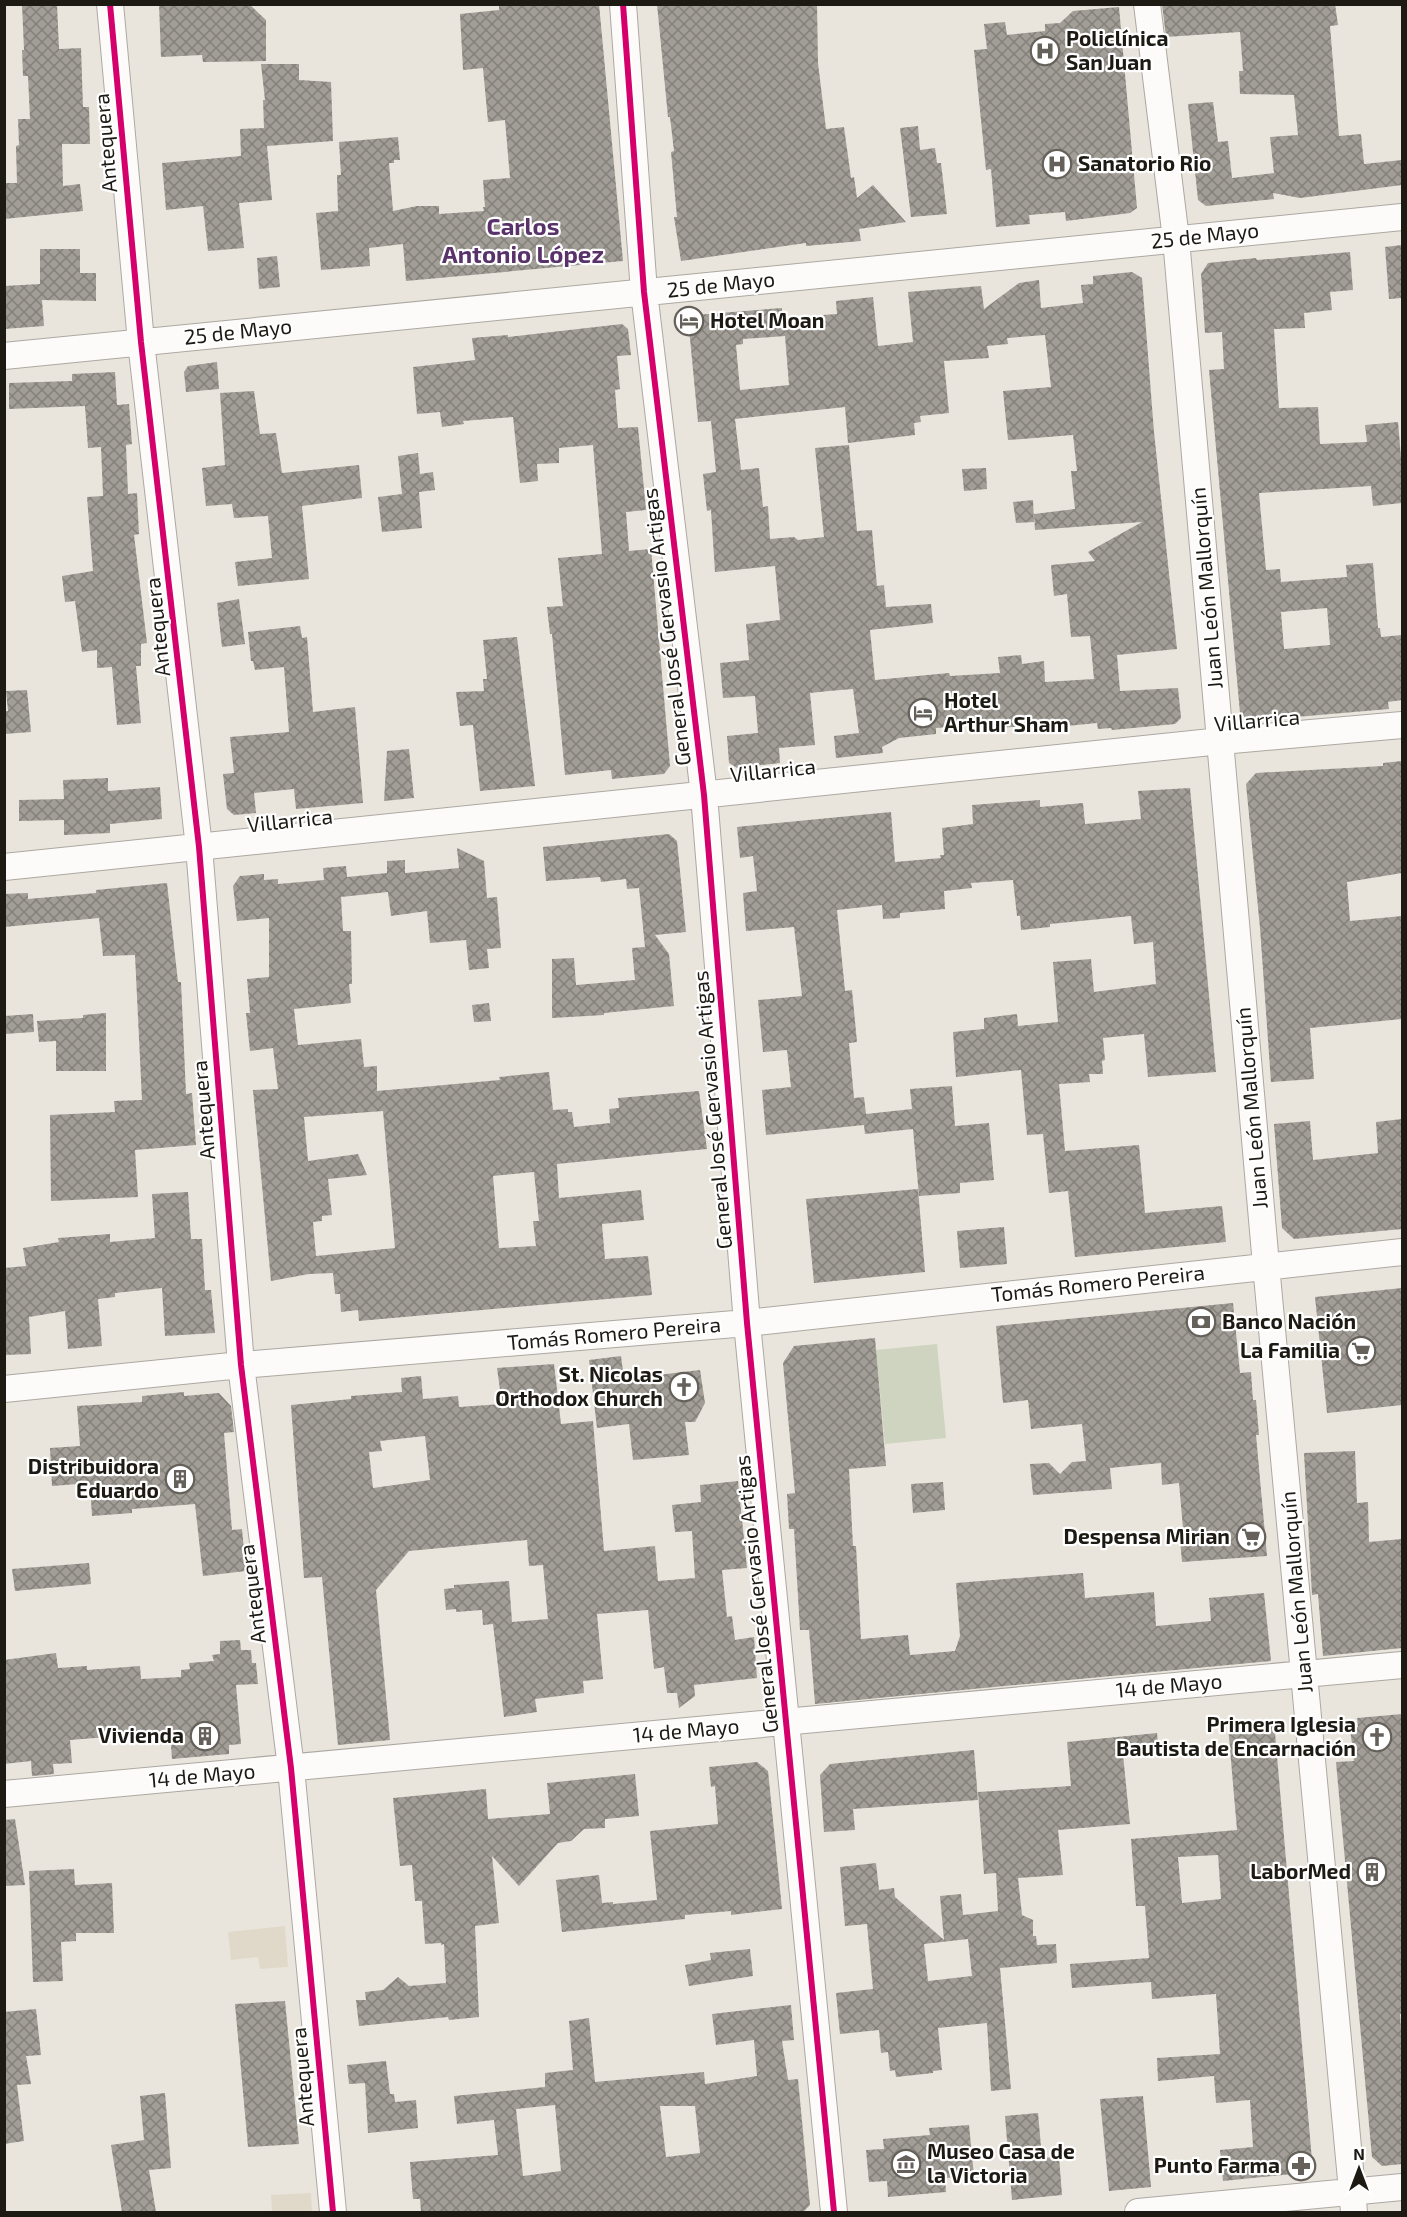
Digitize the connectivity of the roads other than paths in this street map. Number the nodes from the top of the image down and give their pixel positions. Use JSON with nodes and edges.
{"nodes":[{"id":1,"x":110,"y":4,"type":"edge"},
{"id":2,"x":623,"y":4,"type":"edge"},
{"id":3,"x":1148,"y":4,"type":"edge"},
{"id":4,"x":1402,"y":217,"type":"edge"},
{"id":5,"x":1176,"y":239,"type":"junction"},
{"id":6,"x":644,"y":292,"type":"junction"},
{"id":7,"x":141,"y":342,"type":"junction"},
{"id":8,"x":4,"y":356,"type":"edge"},
{"id":9,"x":1402,"y":725,"type":"edge"},
{"id":10,"x":1221,"y":741,"type":"junction"},
{"id":11,"x":704,"y":795,"type":"junction"},
{"id":12,"x":199,"y":847,"type":"junction"},
{"id":13,"x":4,"y":867,"type":"edge"},
{"id":14,"x":1402,"y":1252,"type":"edge"},
{"id":15,"x":1266,"y":1265,"type":"junction"},
{"id":16,"x":747,"y":1323,"type":"junction"},
{"id":17,"x":241,"y":1365,"type":"junction"},
{"id":18,"x":4,"y":1389,"type":"edge"},
{"id":19,"x":1402,"y":1665,"type":"edge"},
{"id":20,"x":1305,"y":1674,"type":"junction"},
{"id":21,"x":786,"y":1722,"type":"junction"},
{"id":22,"x":291,"y":1768,"type":"junction"},
{"id":23,"x":4,"y":1794,"type":"edge"},
{"id":24,"x":1402,"y":2187,"type":"edge"},
{"id":25,"x":1353,"y":2202,"type":"edge"},
{"id":26,"x":333,"y":2212,"type":"edge"},
{"id":27,"x":834,"y":2212,"type":"edge"},
{"id":28,"x":1138,"y":2212,"type":"edge"}],
"edges":[{"from":1,"to":7,"type":"street","name":"Antequera"},
{"from":2,"to":6,"type":"street","name":"General José Gervasio Artigas"},
{"from":3,"to":5,"type":"street","name":"Juan León Mallorquín"},
{"from":4,"to":5,"type":"street","name":"25 de Mayo"},
{"from":5,"to":6,"type":"street","name":"25 de Mayo"},
{"from":5,"to":10,"type":"street","name":"Juan León Mallorquín"},
{"from":6,"to":7,"type":"street","name":"25 de Mayo"},
{"from":6,"to":11,"type":"street","name":"General José Gervasio Artigas"},
{"from":7,"to":8,"type":"street","name":"25 de Mayo"},
{"from":7,"to":12,"type":"street","name":"Antequera"},
{"from":9,"to":10,"type":"street","name":"Villarrica"},
{"from":10,"to":11,"type":"street","name":"Villarrica"},
{"from":10,"to":15,"type":"street","name":"Juan León Mallorquín"},
{"from":11,"to":12,"type":"street","name":"Villarrica"},
{"from":11,"to":16,"type":"street","name":"General José Gervasio Artigas"},
{"from":12,"to":13,"type":"street","name":"Villarrica"},
{"from":12,"to":17,"type":"street","name":"Antequera"},
{"from":14,"to":15,"type":"street","name":"Tomás Romero Pereira"},
{"from":15,"to":16,"type":"street","name":"Tomás Romero Pereira"},
{"from":15,"to":20,"type":"street","name":"Juan León Mallorquín"},
{"from":16,"to":17,"type":"street","name":"Tomás Romero Pereira"},
{"from":16,"to":21,"type":"street","name":"General José Gervasio Artigas"},
{"from":17,"to":18,"type":"street","name":"Tomás Romero Pereira"},
{"from":17,"to":22,"type":"street","name":"Antequera"},
{"from":19,"to":20,"type":"street","name":"14 de Mayo"},
{"from":20,"to":21,"type":"street","name":"14 de Mayo"},
{"from":20,"to":25,"type":"street","name":"Juan León Mallorquín"},
{"from":21,"to":22,"type":"street","name":"14 de Mayo"},
{"from":21,"to":27,"type":"street","name":"General José Gervasio Artigas"},
{"from":22,"to":23,"type":"street","name":"14 de Mayo"},
{"from":22,"to":26,"type":"street","name":"Antequera"},
{"from":24,"to":25,"type":"street"},
{"from":25,"to":28,"type":"street"}]}
